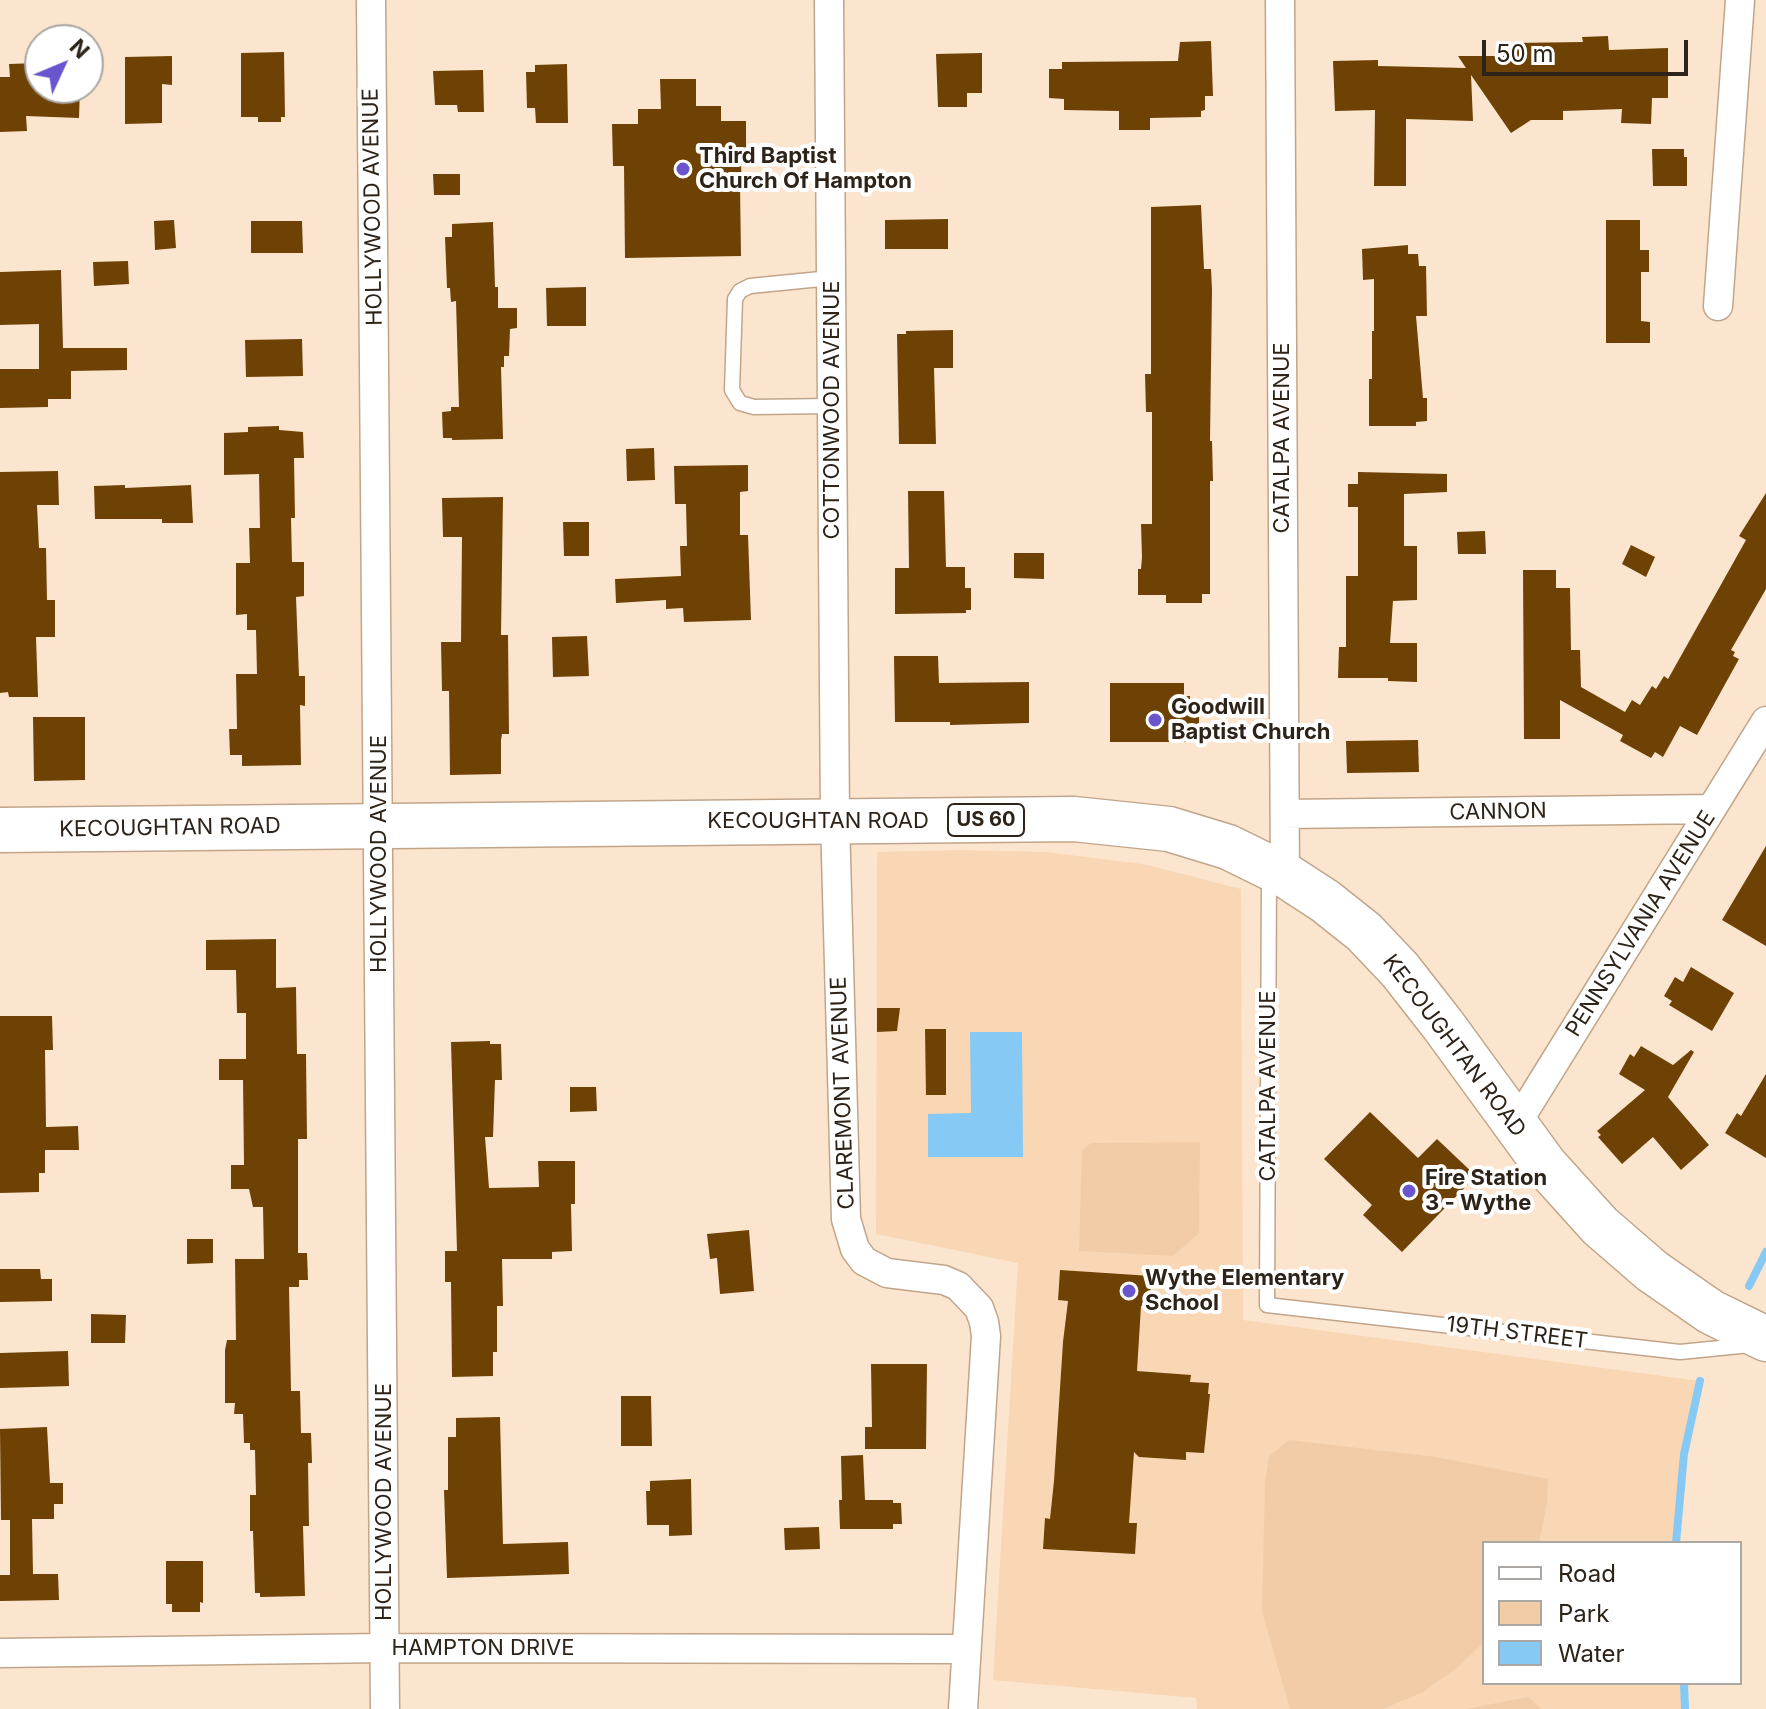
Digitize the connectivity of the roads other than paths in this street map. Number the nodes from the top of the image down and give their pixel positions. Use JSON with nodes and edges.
{"nodes":[{"id":1,"x":371,"y":0,"type":"edge"},
{"id":2,"x":829,"y":0,"type":"edge"},
{"id":3,"x":1280,"y":0,"type":"edge"},
{"id":4,"x":1740,"y":0,"type":"edge"},
{"id":5,"x":831,"y":278,"type":"junction"},
{"id":6,"x":1718,"y":306,"type":"dead end"},
{"id":7,"x":832,"y":406,"type":"junction"},
{"id":8,"x":1766,"y":721,"type":"edge"},
{"id":9,"x":1711,"y":809,"type":"junction"},
{"id":10,"x":1285,"y":814,"type":"junction"},
{"id":11,"x":835,"y":820,"type":"junction"},
{"id":12,"x":379,"y":825,"type":"junction"},
{"id":13,"x":0,"y":830,"type":"edge"},
{"id":14,"x":1277,"y":871,"type":"junction"},
{"id":15,"x":1515,"y":1126,"type":"junction"},
{"id":16,"x":1267,"y":1305,"type":"joint"},
{"id":17,"x":1766,"y":1342,"type":"edge"},
{"id":18,"x":385,"y":1648,"type":"junction"},
{"id":19,"x":966,"y":1649,"type":"junction"},
{"id":20,"x":0,"y":1653,"type":"edge"},
{"id":21,"x":385,"y":1709,"type":"edge"},
{"id":22,"x":963,"y":1709,"type":"edge"}],
"edges":[{"from":1,"to":12,"type":"street","name":"HOLLYWOOD AVENUE"},
{"from":2,"to":5,"type":"street","name":"COTTONWOOD AVENUE"},
{"from":3,"to":10,"type":"street","name":"CATALPA AVENUE"},
{"from":4,"to":6,"type":"street"},
{"from":5,"to":7,"type":"street","name":"COTTONWOOD AVENUE"},
{"from":5,"to":7,"type":"lane"},
{"from":7,"to":11,"type":"street","name":"COTTONWOOD AVENUE"},
{"from":8,"to":9,"type":"street","name":"PENNSYLVANIA AVENUE"},
{"from":9,"to":10,"type":"street","name":"CANNON"},
{"from":9,"to":15,"type":"street","name":"PENNSYLVANIA AVENUE"},
{"from":10,"to":14,"type":"street","name":"CATALPA AVENUE"},
{"from":11,"to":12,"type":"main road","name":"KECOUGHTAN ROAD","number":"US 60"},
{"from":11,"to":14,"type":"main road","name":"KECOUGHTAN ROAD","number":"US 60"},
{"from":11,"to":19,"type":"street","name":"CLAREMONT AVENUE"},
{"from":12,"to":13,"type":"main road","name":"KECOUGHTAN ROAD","number":"US 60"},
{"from":12,"to":18,"type":"street","name":"HOLLYWOOD AVENUE"},
{"from":14,"to":15,"type":"main road","name":"KECOUGHTAN ROAD","number":"US 60"},
{"from":14,"to":16,"type":"lane","name":"CATALPA AVENUE"},
{"from":15,"to":17,"type":"main road","name":"KECOUGHTAN ROAD","number":"US 60"},
{"from":16,"to":17,"type":"lane","name":"19TH STREET"},
{"from":18,"to":19,"type":"street","name":"HAMPTON DRIVE"},
{"from":18,"to":20,"type":"street","name":"HAMPTON DRIVE"},
{"from":18,"to":21,"type":"street","name":"HOLLYWOOD AVENUE"},
{"from":19,"to":22,"type":"street","name":"CLAREMONT AVENUE"}]}
